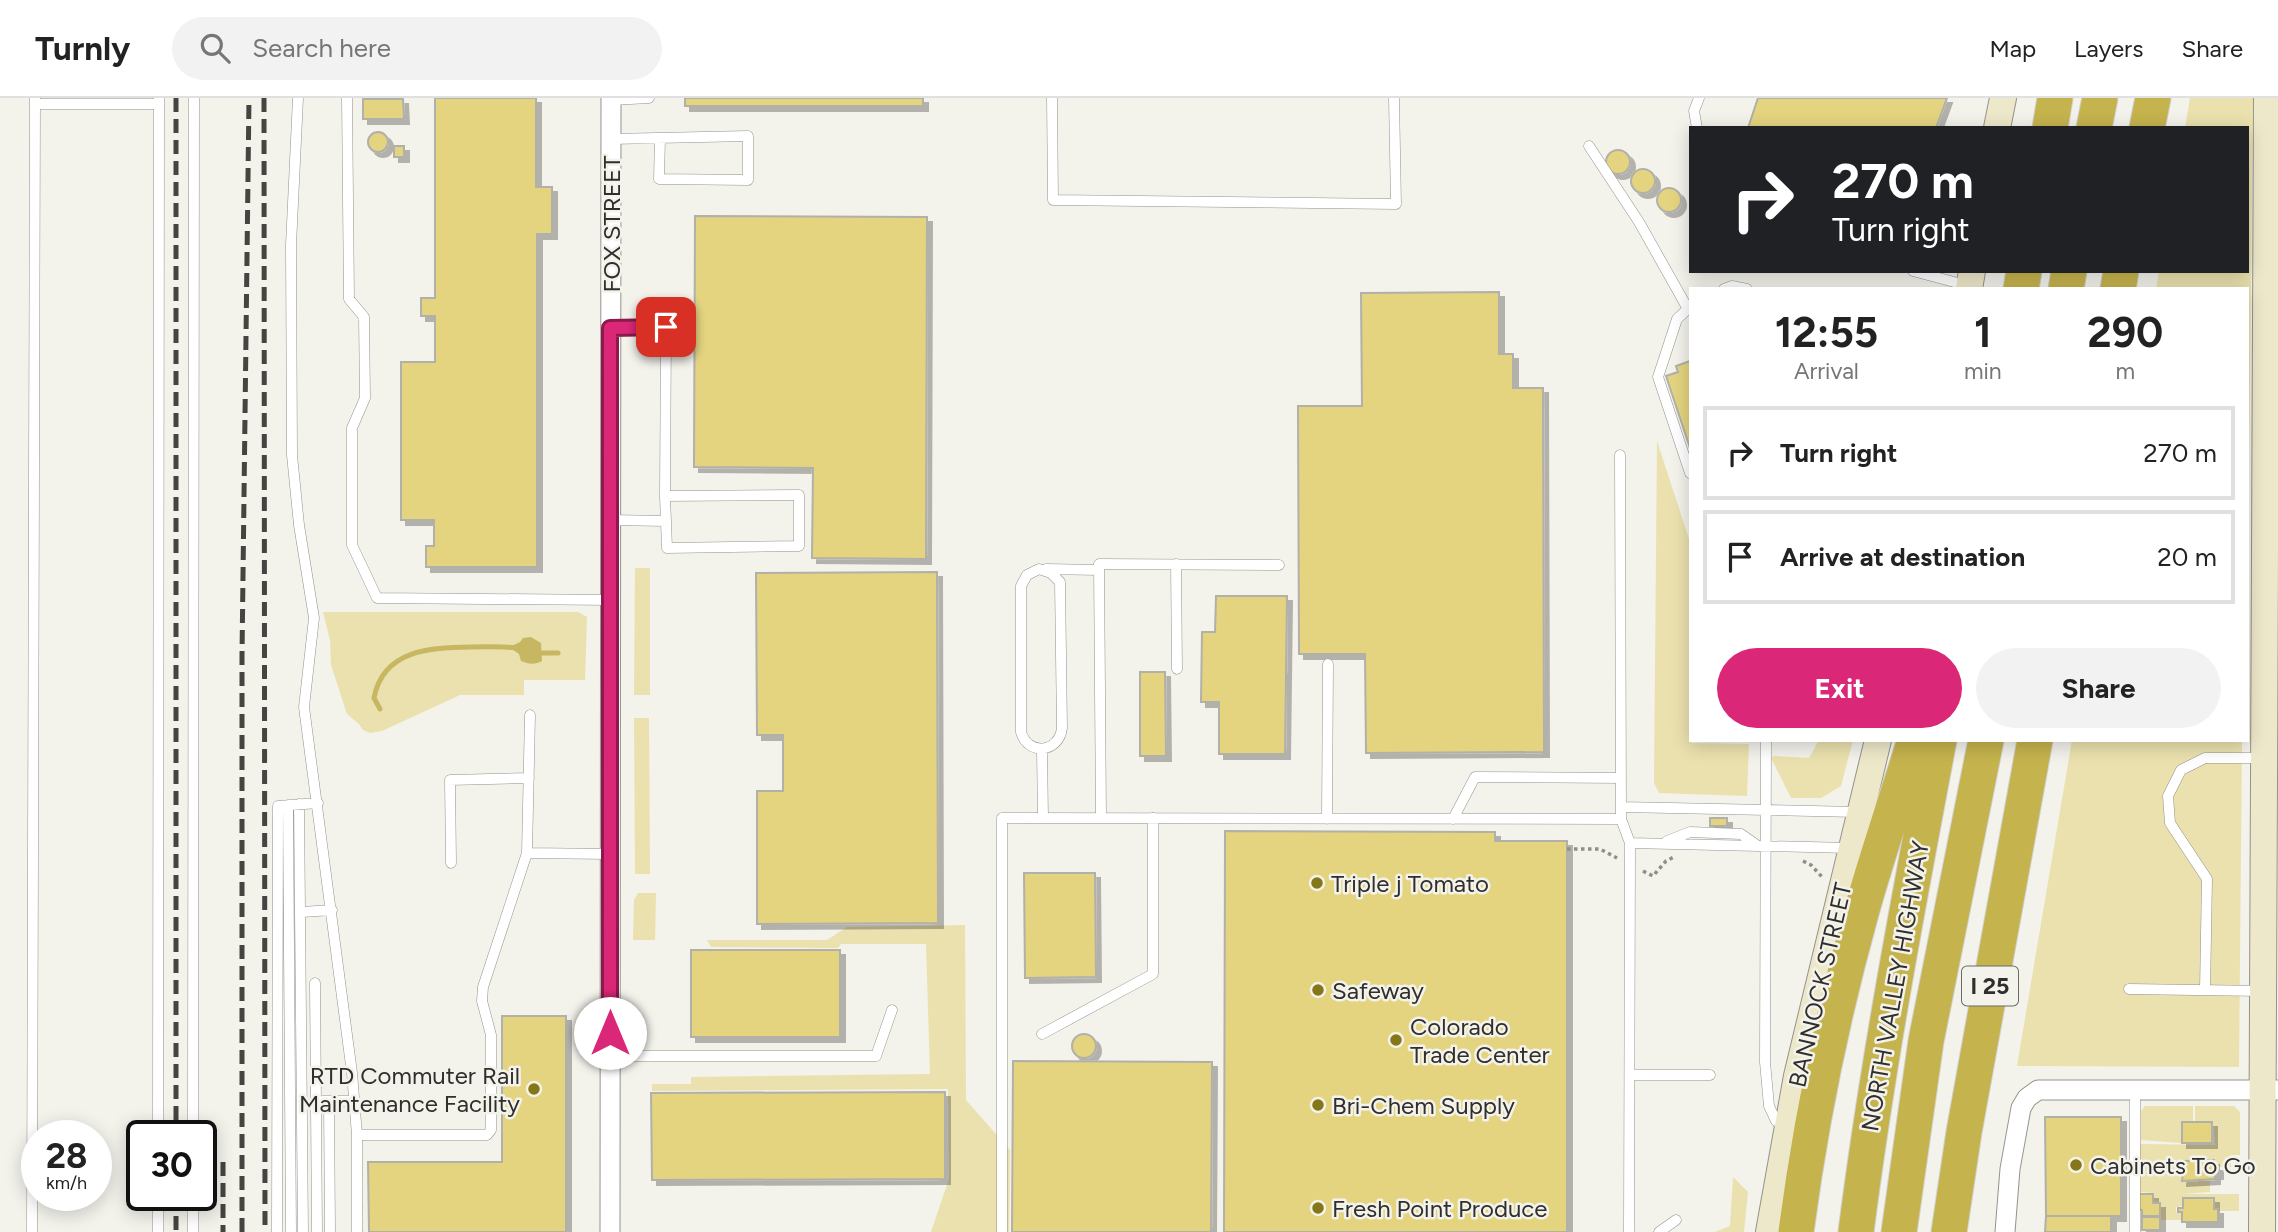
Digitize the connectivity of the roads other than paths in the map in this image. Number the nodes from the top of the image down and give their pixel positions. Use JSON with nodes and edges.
{"nodes":[{"id":1,"x":194,"y":98,"type":"edge"},
{"id":2,"x":298,"y":98,"type":"edge"},
{"id":3,"x":347,"y":98,"type":"edge"},
{"id":4,"x":649,"y":98,"type":"edge"},
{"id":5,"x":1052,"y":98,"type":"edge"},
{"id":6,"x":1394,"y":98,"type":"edge"},
{"id":7,"x":1699,"y":98,"type":"edge"},
{"id":8,"x":2003,"y":98,"type":"edge"},
{"id":9,"x":2055,"y":98,"type":"edge"},
{"id":10,"x":2100,"y":98,"type":"edge"},
{"id":11,"x":2152,"y":98,"type":"edge"},
{"id":12,"x":2267,"y":98,"type":"edge"},
{"id":13,"x":611,"y":99,"type":"edge"},
{"id":14,"x":35,"y":101,"type":"edge"},
{"id":15,"x":159,"y":101,"type":"edge"},
{"id":16,"x":1697,"y":126,"type":"edge"},
{"id":17,"x":1997,"y":126,"type":"edge"},
{"id":18,"x":2050,"y":126,"type":"edge"},
{"id":19,"x":2094,"y":126,"type":"edge"},
{"id":20,"x":2147,"y":126,"type":"edge"},
{"id":21,"x":2272,"y":135,"type":"edge"},
{"id":22,"x":660,"y":138,"type":"junction"},
{"id":23,"x":611,"y":139,"type":"junction"},
{"id":24,"x":1589,"y":146,"type":"dead end"},
{"id":25,"x":2273,"y":218,"type":"edge"},
{"id":26,"x":1923,"y":273,"type":"edge"},
{"id":27,"x":1970,"y":282,"type":"edge"},
{"id":28,"x":1689,"y":308,"type":"edge"},
{"id":29,"x":2272,"y":311,"type":"edge"},
{"id":30,"x":610,"y":328,"type":"junction"},
{"id":31,"x":2272,"y":409,"type":"edge"},
{"id":32,"x":1620,"y":455,"type":"dead end"},
{"id":33,"x":1689,"y":471,"type":"edge"},
{"id":34,"x":2272,"y":487,"type":"edge"},
{"id":35,"x":665,"y":496,"type":"junction"},
{"id":36,"x":610,"y":520,"type":"junction"},
{"id":37,"x":666,"y":521,"type":"junction"},
{"id":38,"x":1176,"y":564,"type":"junction"},
{"id":39,"x":1279,"y":565,"type":"dead end"},
{"id":40,"x":2271,"y":565,"type":"edge"},
{"id":41,"x":1039,"y":569,"type":"junction"},
{"id":42,"x":1099,"y":570,"type":"junction"},
{"id":43,"x":610,"y":600,"type":"junction"},
{"id":44,"x":1328,"y":664,"type":"dead end"},
{"id":45,"x":1177,"y":669,"type":"dead end"},
{"id":46,"x":530,"y":715,"type":"dead end"},
{"id":47,"x":1766,"y":742,"type":"edge"},
{"id":48,"x":1878,"y":742,"type":"edge"},
{"id":49,"x":1914,"y":742,"type":"edge"},
{"id":50,"x":1940,"y":742,"type":"edge"},
{"id":51,"x":1986,"y":742,"type":"edge"},
{"id":52,"x":2035,"y":742,"type":"edge"},
{"id":53,"x":1042,"y":749,"type":"junction"},
{"id":54,"x":2264,"y":758,"type":"junction"},
{"id":55,"x":529,"y":778,"type":"junction"},
{"id":56,"x":1621,"y":778,"type":"junction"},
{"id":57,"x":318,"y":803,"type":"junction"},
{"id":58,"x":294,"y":805,"type":"junction"},
{"id":59,"x":1621,"y":807,"type":"junction"},
{"id":60,"x":1766,"y":810,"type":"junction"},
{"id":61,"x":1861,"y":812,"type":"junction"},
{"id":62,"x":1043,"y":818,"type":"junction"},
{"id":63,"x":1101,"y":818,"type":"junction"},
{"id":64,"x":1153,"y":818,"type":"junction"},
{"id":65,"x":1328,"y":819,"type":"junction"},
{"id":66,"x":1453,"y":819,"type":"junction"},
{"id":67,"x":1621,"y":819,"type":"junction"},
{"id":68,"x":1630,"y":843,"type":"junction"},
{"id":69,"x":1762,"y":846,"type":"junction"},
{"id":70,"x":1852,"y":848,"type":"junction"},
{"id":71,"x":527,"y":853,"type":"junction"},
{"id":72,"x":610,"y":854,"type":"junction"},
{"id":73,"x":2271,"y":857,"type":"edge"},
{"id":74,"x":451,"y":863,"type":"dead end"},
{"id":75,"x":332,"y":910,"type":"junction"},
{"id":76,"x":302,"y":912,"type":"junction"},
{"id":77,"x":315,"y":983,"type":"dead end"},
{"id":78,"x":2129,"y":989,"type":"dead end"},
{"id":79,"x":2205,"y":990,"type":"junction"},
{"id":80,"x":2265,"y":1001,"type":"junction"},
{"id":81,"x":892,"y":1010,"type":"dead end"},
{"id":82,"x":1042,"y":1034,"type":"dead end"},
{"id":83,"x":610,"y":1056,"type":"junction"},
{"id":84,"x":1630,"y":1075,"type":"junction"},
{"id":85,"x":1710,"y":1075,"type":"dead end"},
{"id":86,"x":2135,"y":1090,"type":"junction"},
{"id":87,"x":2270,"y":1090,"type":"edge"},
{"id":88,"x":277,"y":1101,"type":"junction"},
{"id":89,"x":290,"y":1101,"type":"junction"},
{"id":90,"x":302,"y":1101,"type":"junction"},
{"id":91,"x":316,"y":1101,"type":"junction"},
{"id":92,"x":329,"y":1101,"type":"junction"},
{"id":93,"x":354,"y":1101,"type":"junction"},
{"id":94,"x":158,"y":1120,"type":"edge"},
{"id":95,"x":193,"y":1120,"type":"edge"},
{"id":96,"x":1788,"y":1125,"type":"junction"},
{"id":97,"x":357,"y":1135,"type":"junction"},
{"id":98,"x":158,"y":1211,"type":"edge"},
{"id":99,"x":193,"y":1211,"type":"edge"},
{"id":100,"x":1629,"y":1218,"type":"junction"},
{"id":101,"x":1676,"y":1220,"type":"dead end"},
{"id":102,"x":32,"y":1232,"type":"edge"},
{"id":103,"x":158,"y":1232,"type":"edge"},
{"id":104,"x":193,"y":1232,"type":"edge"},
{"id":105,"x":277,"y":1232,"type":"edge"},
{"id":106,"x":291,"y":1232,"type":"edge"},
{"id":107,"x":303,"y":1232,"type":"edge"},
{"id":108,"x":317,"y":1232,"type":"edge"},
{"id":109,"x":330,"y":1232,"type":"edge"},
{"id":110,"x":357,"y":1232,"type":"edge"},
{"id":111,"x":610,"y":1232,"type":"edge"},
{"id":112,"x":1002,"y":1232,"type":"edge"},
{"id":113,"x":1629,"y":1232,"type":"edge"},
{"id":114,"x":1636,"y":1232,"type":"edge"},
{"id":115,"x":1659,"y":1232,"type":"edge"},
{"id":116,"x":1769,"y":1232,"type":"edge"},
{"id":117,"x":1796,"y":1232,"type":"edge"},
{"id":118,"x":1856,"y":1232,"type":"edge"},
{"id":119,"x":1899,"y":1232,"type":"edge"},
{"id":120,"x":1949,"y":1232,"type":"edge"},
{"id":121,"x":2005,"y":1232,"type":"edge"},
{"id":122,"x":2134,"y":1232,"type":"edge"},
{"id":123,"x":2262,"y":1232,"type":"edge"}],
"edges":[{"from":1,"to":95,"type":"lane"},
{"from":2,"to":57,"type":"lane"},
{"from":3,"to":43,"type":"lane"},
{"from":4,"to":13,"type":"lane"},
{"from":5,"to":6,"type":"lane"},
{"from":7,"to":16,"type":"lane"},
{"from":8,"to":17,"type":"street"},
{"from":9,"to":18,"type":"highway"},
{"from":10,"to":19,"type":"highway"},
{"from":11,"to":20,"type":"highway"},
{"from":12,"to":21,"type":"street"},
{"from":13,"to":23,"type":"street","name":"FOX STREET"},
{"from":14,"to":15,"type":"lane"},
{"from":14,"to":102,"type":"lane"},
{"from":15,"to":94,"type":"lane"},
{"from":21,"to":25,"type":"street"},
{"from":22,"to":22,"type":"lane"},
{"from":22,"to":23,"type":"lane"},
{"from":23,"to":30,"type":"street","name":"FOX STREET"},
{"from":24,"to":28,"type":"lane"},
{"from":25,"to":29,"type":"street"},
{"from":26,"to":27,"type":"lane"},
{"from":28,"to":33,"type":"lane"},
{"from":29,"to":31,"type":"street"},
{"from":30,"to":35,"type":"lane"},
{"from":30,"to":36,"type":"street","name":"FOX STREET"},
{"from":31,"to":34,"type":"street"},
{"from":32,"to":56,"type":"lane"},
{"from":34,"to":40,"type":"street"},
{"from":35,"to":37,"type":"lane"},
{"from":35,"to":37,"type":"lane"},
{"from":36,"to":37,"type":"lane"},
{"from":36,"to":43,"type":"street","name":"FOX STREET"},
{"from":38,"to":39,"type":"lane"},
{"from":38,"to":42,"type":"lane"},
{"from":38,"to":45,"type":"lane"},
{"from":40,"to":54,"type":"street"},
{"from":41,"to":42,"type":"lane"},
{"from":41,"to":53,"type":"lane"},
{"from":41,"to":53,"type":"lane"},
{"from":42,"to":63,"type":"lane"},
{"from":43,"to":72,"type":"street","name":"FOX STREET"},
{"from":44,"to":65,"type":"lane"},
{"from":46,"to":55,"type":"lane"},
{"from":47,"to":60,"type":"lane"},
{"from":48,"to":61,"type":"street","name":"BANNOCK STREET"},
{"from":49,"to":117,"type":"highway"},
{"from":50,"to":118,"type":"highway","name":"NORTH VALLEY HIGHWAY"},
{"from":51,"to":119,"type":"highway"},
{"from":52,"to":120,"type":"highway","number":"I 25"},
{"from":53,"to":62,"type":"lane"},
{"from":54,"to":73,"type":"street"},
{"from":54,"to":79,"type":"lane"},
{"from":55,"to":71,"type":"lane"},
{"from":55,"to":74,"type":"lane"},
{"from":56,"to":59,"type":"lane"},
{"from":56,"to":66,"type":"lane"},
{"from":57,"to":58,"type":"lane"},
{"from":57,"to":75,"type":"lane"},
{"from":58,"to":76,"type":"lane"},
{"from":58,"to":88,"type":"lane"},
{"from":58,"to":89,"type":"lane"},
{"from":59,"to":60,"type":"lane"},
{"from":59,"to":67,"type":"lane"},
{"from":60,"to":61,"type":"lane"},
{"from":60,"to":69,"type":"lane"},
{"from":61,"to":70,"type":"street","name":"BANNOCK STREET"},
{"from":62,"to":63,"type":"lane"},
{"from":62,"to":112,"type":"lane"},
{"from":63,"to":64,"type":"lane"},
{"from":64,"to":65,"type":"lane"},
{"from":64,"to":82,"type":"lane"},
{"from":65,"to":66,"type":"lane"},
{"from":66,"to":67,"type":"lane"},
{"from":67,"to":68,"type":"lane"},
{"from":68,"to":69,"type":"lane"},
{"from":68,"to":84,"type":"lane"},
{"from":69,"to":70,"type":"lane"},
{"from":69,"to":96,"type":"lane"},
{"from":70,"to":96,"type":"street","name":"BANNOCK STREET"},
{"from":71,"to":72,"type":"lane"},
{"from":71,"to":97,"type":"lane"},
{"from":72,"to":83,"type":"street","name":"FOX STREET"},
{"from":73,"to":80,"type":"street"},
{"from":75,"to":76,"type":"lane"},
{"from":75,"to":93,"type":"lane"},
{"from":76,"to":90,"type":"lane"},
{"from":77,"to":91,"type":"lane"},
{"from":78,"to":79,"type":"lane"},
{"from":79,"to":80,"type":"lane"},
{"from":80,"to":87,"type":"street"},
{"from":81,"to":83,"type":"lane"},
{"from":83,"to":111,"type":"street","name":"FOX STREET"},
{"from":84,"to":85,"type":"lane"},
{"from":84,"to":100,"type":"lane"},
{"from":86,"to":87,"type":"street"},
{"from":86,"to":121,"type":"street"},
{"from":86,"to":122,"type":"lane"},
{"from":87,"to":123,"type":"street"},
{"from":88,"to":89,"type":"lane"},
{"from":88,"to":105,"type":"lane"},
{"from":89,"to":90,"type":"lane"},
{"from":89,"to":106,"type":"lane"},
{"from":90,"to":91,"type":"lane"},
{"from":90,"to":107,"type":"lane"},
{"from":91,"to":92,"type":"lane"},
{"from":91,"to":108,"type":"lane"},
{"from":92,"to":93,"type":"lane"},
{"from":92,"to":109,"type":"lane"},
{"from":93,"to":97,"type":"lane"},
{"from":96,"to":116,"type":"street","name":"BANNOCK STREET"},
{"from":97,"to":110,"type":"lane"},
{"from":98,"to":103,"type":"lane"},
{"from":99,"to":104,"type":"lane"},
{"from":100,"to":113,"type":"lane"},
{"from":100,"to":114,"type":"lane"},
{"from":101,"to":115,"type":"lane"}]}
